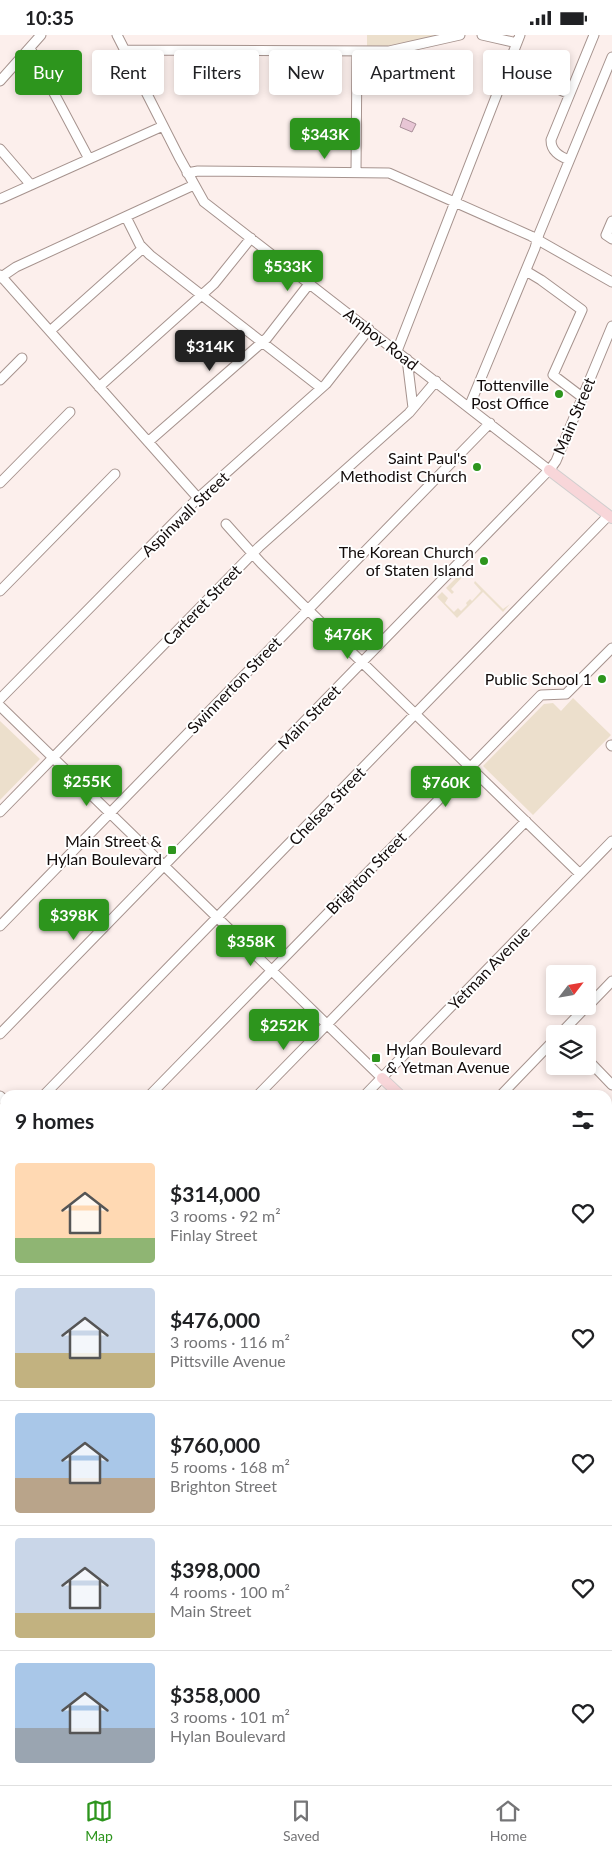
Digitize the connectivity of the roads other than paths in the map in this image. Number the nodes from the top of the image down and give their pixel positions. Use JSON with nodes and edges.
{"nodes":[{"id":1,"x":41,"y":35,"type":"edge"},
{"id":2,"x":117,"y":35,"type":"edge"},
{"id":3,"x":460,"y":35,"type":"edge"},
{"id":4,"x":482,"y":35,"type":"edge"},
{"id":5,"x":594,"y":35,"type":"edge"},
{"id":6,"x":519,"y":39,"type":"edge"},
{"id":7,"x":30,"y":48,"type":"junction"},
{"id":8,"x":124,"y":50,"type":"edge"},
{"id":9,"x":164,"y":50,"type":"edge"},
{"id":10,"x":393,"y":50,"type":"edge"},
{"id":11,"x":352,"y":51,"type":"edge"},
{"id":12,"x":612,"y":57,"type":"edge"},
{"id":13,"x":0,"y":81,"type":"edge"},
{"id":14,"x":570,"y":91,"type":"edge"},
{"id":15,"x":146,"y":95,"type":"edge"},
{"id":16,"x":357,"y":95,"type":"edge"},
{"id":17,"x":497,"y":95,"type":"edge"},
{"id":18,"x":568,"y":95,"type":"edge"},
{"id":19,"x":162,"y":126,"type":"junction"},
{"id":20,"x":0,"y":149,"type":"edge"},
{"id":21,"x":89,"y":159,"type":"junction"},
{"id":22,"x":569,"y":160,"type":"junction"},
{"id":23,"x":356,"y":172,"type":"junction"},
{"id":24,"x":187,"y":173,"type":"junction"},
{"id":25,"x":31,"y":185,"type":"junction"},
{"id":26,"x":194,"y":185,"type":"junction"},
{"id":27,"x":0,"y":199,"type":"edge"},
{"id":28,"x":455,"y":203,"type":"junction"},
{"id":29,"x":126,"y":217,"type":"junction"},
{"id":30,"x":612,"y":221,"type":"edge"},
{"id":31,"x":250,"y":238,"type":"junction"},
{"id":32,"x":612,"y":239,"type":"edge"},
{"id":33,"x":538,"y":240,"type":"junction"},
{"id":34,"x":142,"y":248,"type":"junction"},
{"id":35,"x":526,"y":271,"type":"junction"},
{"id":36,"x":1,"y":277,"type":"edge"},
{"id":37,"x":612,"y":282,"type":"edge"},
{"id":38,"x":310,"y":284,"type":"junction"},
{"id":39,"x":202,"y":296,"type":"junction"},
{"id":40,"x":612,"y":326,"type":"edge"},
{"id":41,"x":369,"y":329,"type":"junction"},
{"id":42,"x":50,"y":331,"type":"junction"},
{"id":43,"x":262,"y":343,"type":"junction"},
{"id":44,"x":397,"y":351,"type":"junction"},
{"id":45,"x":22,"y":358,"type":"dead end"},
{"id":46,"x":407,"y":359,"type":"junction"},
{"id":47,"x":0,"y":381,"type":"edge"},
{"id":48,"x":436,"y":381,"type":"junction"},
{"id":49,"x":99,"y":387,"type":"junction"},
{"id":50,"x":321,"y":388,"type":"junction"},
{"id":51,"x":582,"y":397,"type":"junction"},
{"id":52,"x":469,"y":407,"type":"junction"},
{"id":53,"x":413,"y":408,"type":"junction"},
{"id":54,"x":70,"y":412,"type":"dead end"},
{"id":55,"x":490,"y":423,"type":"junction"},
{"id":56,"x":148,"y":442,"type":"junction"},
{"id":57,"x":549,"y":470,"type":"junction"},
{"id":58,"x":115,"y":474,"type":"dead end"},
{"id":59,"x":0,"y":483,"type":"edge"},
{"id":60,"x":198,"y":499,"type":"junction"},
{"id":61,"x":610,"y":517,"type":"edge"},
{"id":62,"x":226,"y":523,"type":"dead end"},
{"id":63,"x":252,"y":553,"type":"junction"},
{"id":64,"x":0,"y":591,"type":"edge"},
{"id":65,"x":308,"y":610,"type":"junction"},
{"id":66,"x":612,"y":648,"type":"edge"},
{"id":67,"x":362,"y":662,"type":"junction"},
{"id":68,"x":0,"y":699,"type":"edge"},
{"id":69,"x":0,"y":706,"type":"edge"},
{"id":70,"x":416,"y":714,"type":"junction"},
{"id":71,"x":53,"y":757,"type":"junction"},
{"id":72,"x":470,"y":767,"type":"junction"},
{"id":73,"x":0,"y":812,"type":"edge"},
{"id":74,"x":110,"y":813,"type":"junction"},
{"id":75,"x":526,"y":821,"type":"junction"},
{"id":76,"x":612,"y":841,"type":"edge"},
{"id":77,"x":164,"y":865,"type":"junction"},
{"id":78,"x":580,"y":874,"type":"junction"},
{"id":79,"x":218,"y":917,"type":"junction"},
{"id":80,"x":0,"y":926,"type":"edge"},
{"id":81,"x":271,"y":970,"type":"junction"},
{"id":82,"x":612,"y":981,"type":"edge"},
{"id":83,"x":596,"y":997,"type":"edge"},
{"id":84,"x":579,"y":1015,"type":"edge"},
{"id":85,"x":327,"y":1024,"type":"junction"},
{"id":86,"x":569,"y":1025,"type":"edge"},
{"id":87,"x":0,"y":1034,"type":"edge"},
{"id":88,"x":546,"y":1048,"type":"edge"},
{"id":89,"x":596,"y":1068,"type":"edge"},
{"id":90,"x":382,"y":1078,"type":"junction"},
{"id":91,"x":612,"y":1085,"type":"edge"},
{"id":92,"x":49,"y":1090,"type":"edge"},
{"id":93,"x":155,"y":1090,"type":"edge"},
{"id":94,"x":263,"y":1090,"type":"edge"},
{"id":95,"x":370,"y":1090,"type":"edge"},
{"id":96,"x":395,"y":1090,"type":"edge"},
{"id":97,"x":506,"y":1090,"type":"edge"}],
"edges":[{"from":1,"to":7,"type":"street"},
{"from":2,"to":8,"type":"street","name":"Amboy Road"},
{"from":3,"to":10,"type":"street"},
{"from":4,"to":6,"type":"street"},
{"from":5,"to":14,"type":"street"},
{"from":7,"to":13,"type":"street"},
{"from":7,"to":21,"type":"street"},
{"from":9,"to":11,"type":"street"},
{"from":12,"to":22,"type":"street"},
{"from":15,"to":19,"type":"street","name":"Amboy Road"},
{"from":16,"to":23,"type":"street"},
{"from":17,"to":28,"type":"street"},
{"from":18,"to":22,"type":"street"},
{"from":19,"to":21,"type":"street"},
{"from":19,"to":24,"type":"street","name":"Amboy Road"},
{"from":20,"to":25,"type":"street"},
{"from":21,"to":25,"type":"street"},
{"from":22,"to":33,"type":"street"},
{"from":23,"to":24,"type":"street"},
{"from":23,"to":28,"type":"street"},
{"from":24,"to":26,"type":"street","name":"Amboy Road"},
{"from":25,"to":27,"type":"street"},
{"from":26,"to":29,"type":"street"},
{"from":26,"to":31,"type":"street","name":"Amboy Road"},
{"from":28,"to":33,"type":"street"},
{"from":28,"to":44,"type":"street"},
{"from":29,"to":34,"type":"street"},
{"from":29,"to":36,"type":"street"},
{"from":30,"to":32,"type":"street"},
{"from":31,"to":38,"type":"street","name":"Amboy Road"},
{"from":31,"to":39,"type":"street"},
{"from":33,"to":35,"type":"street"},
{"from":33,"to":37,"type":"street"},
{"from":34,"to":39,"type":"street"},
{"from":34,"to":42,"type":"street"},
{"from":35,"to":51,"type":"street"},
{"from":35,"to":52,"type":"street"},
{"from":36,"to":42,"type":"street"},
{"from":38,"to":41,"type":"street","name":"Amboy Road"},
{"from":38,"to":43,"type":"street"},
{"from":39,"to":43,"type":"street"},
{"from":39,"to":49,"type":"street"},
{"from":40,"to":51,"type":"street","name":"Main Street"},
{"from":41,"to":44,"type":"street","name":"Amboy Road"},
{"from":41,"to":50,"type":"street","name":"Aspinwall Street"},
{"from":42,"to":49,"type":"street"},
{"from":43,"to":50,"type":"street"},
{"from":43,"to":56,"type":"street"},
{"from":44,"to":46,"type":"street","name":"Amboy Road"},
{"from":45,"to":47,"type":"street"},
{"from":46,"to":48,"type":"street","name":"Amboy Road"},
{"from":46,"to":53,"type":"street"},
{"from":48,"to":52,"type":"street","name":"Amboy Road"},
{"from":48,"to":53,"type":"street","name":"Carteret Street"},
{"from":49,"to":56,"type":"street"},
{"from":50,"to":60,"type":"street","name":"Aspinwall Street"},
{"from":51,"to":57,"type":"street","name":"Main Street"},
{"from":52,"to":55,"type":"street","name":"Amboy Road"},
{"from":53,"to":63,"type":"street","name":"Carteret Street"},
{"from":54,"to":59,"type":"street"},
{"from":55,"to":57,"type":"street","name":"Amboy Road"},
{"from":55,"to":65,"type":"street","name":"Swinnerton Street"},
{"from":56,"to":60,"type":"street"},
{"from":57,"to":61,"type":"main road","name":"Amboy Road"},
{"from":57,"to":67,"type":"street","name":"Main Street"},
{"from":58,"to":64,"type":"street"},
{"from":60,"to":68,"type":"street","name":"Aspinwall Street"},
{"from":61,"to":70,"type":"street","name":"Chelsea Street"},
{"from":62,"to":63,"type":"street"},
{"from":63,"to":65,"type":"street"},
{"from":63,"to":71,"type":"street","name":"Carteret Street"},
{"from":65,"to":67,"type":"street"},
{"from":65,"to":74,"type":"street","name":"Swinnerton Street"},
{"from":66,"to":72,"type":"street","name":"Brighton Street"},
{"from":67,"to":70,"type":"street"},
{"from":67,"to":77,"type":"street","name":"Main Street"},
{"from":69,"to":71,"type":"street"},
{"from":70,"to":72,"type":"street"},
{"from":70,"to":79,"type":"street","name":"Chelsea Street"},
{"from":71,"to":73,"type":"street","name":"Carteret Street"},
{"from":71,"to":74,"type":"street"},
{"from":72,"to":75,"type":"street"},
{"from":72,"to":81,"type":"street","name":"Brighton Street"},
{"from":74,"to":77,"type":"street"},
{"from":74,"to":80,"type":"street","name":"Swinnerton Street"},
{"from":75,"to":78,"type":"street"},
{"from":75,"to":85,"type":"street"},
{"from":76,"to":78,"type":"street","name":"Yetman Avenue"},
{"from":77,"to":79,"type":"street"},
{"from":77,"to":87,"type":"street","name":"Main Street"},
{"from":78,"to":90,"type":"street","name":"Yetman Avenue"},
{"from":79,"to":81,"type":"street"},
{"from":79,"to":92,"type":"street","name":"Chelsea Street"},
{"from":81,"to":85,"type":"street"},
{"from":81,"to":93,"type":"street","name":"Brighton Street"},
{"from":82,"to":83,"type":"street"},
{"from":84,"to":86,"type":"street"},
{"from":85,"to":90,"type":"street"},
{"from":85,"to":94,"type":"street"},
{"from":88,"to":97,"type":"street"},
{"from":89,"to":91,"type":"street"},
{"from":90,"to":95,"type":"street","name":"Yetman Avenue"},
{"from":90,"to":96,"type":"main road"}]}
